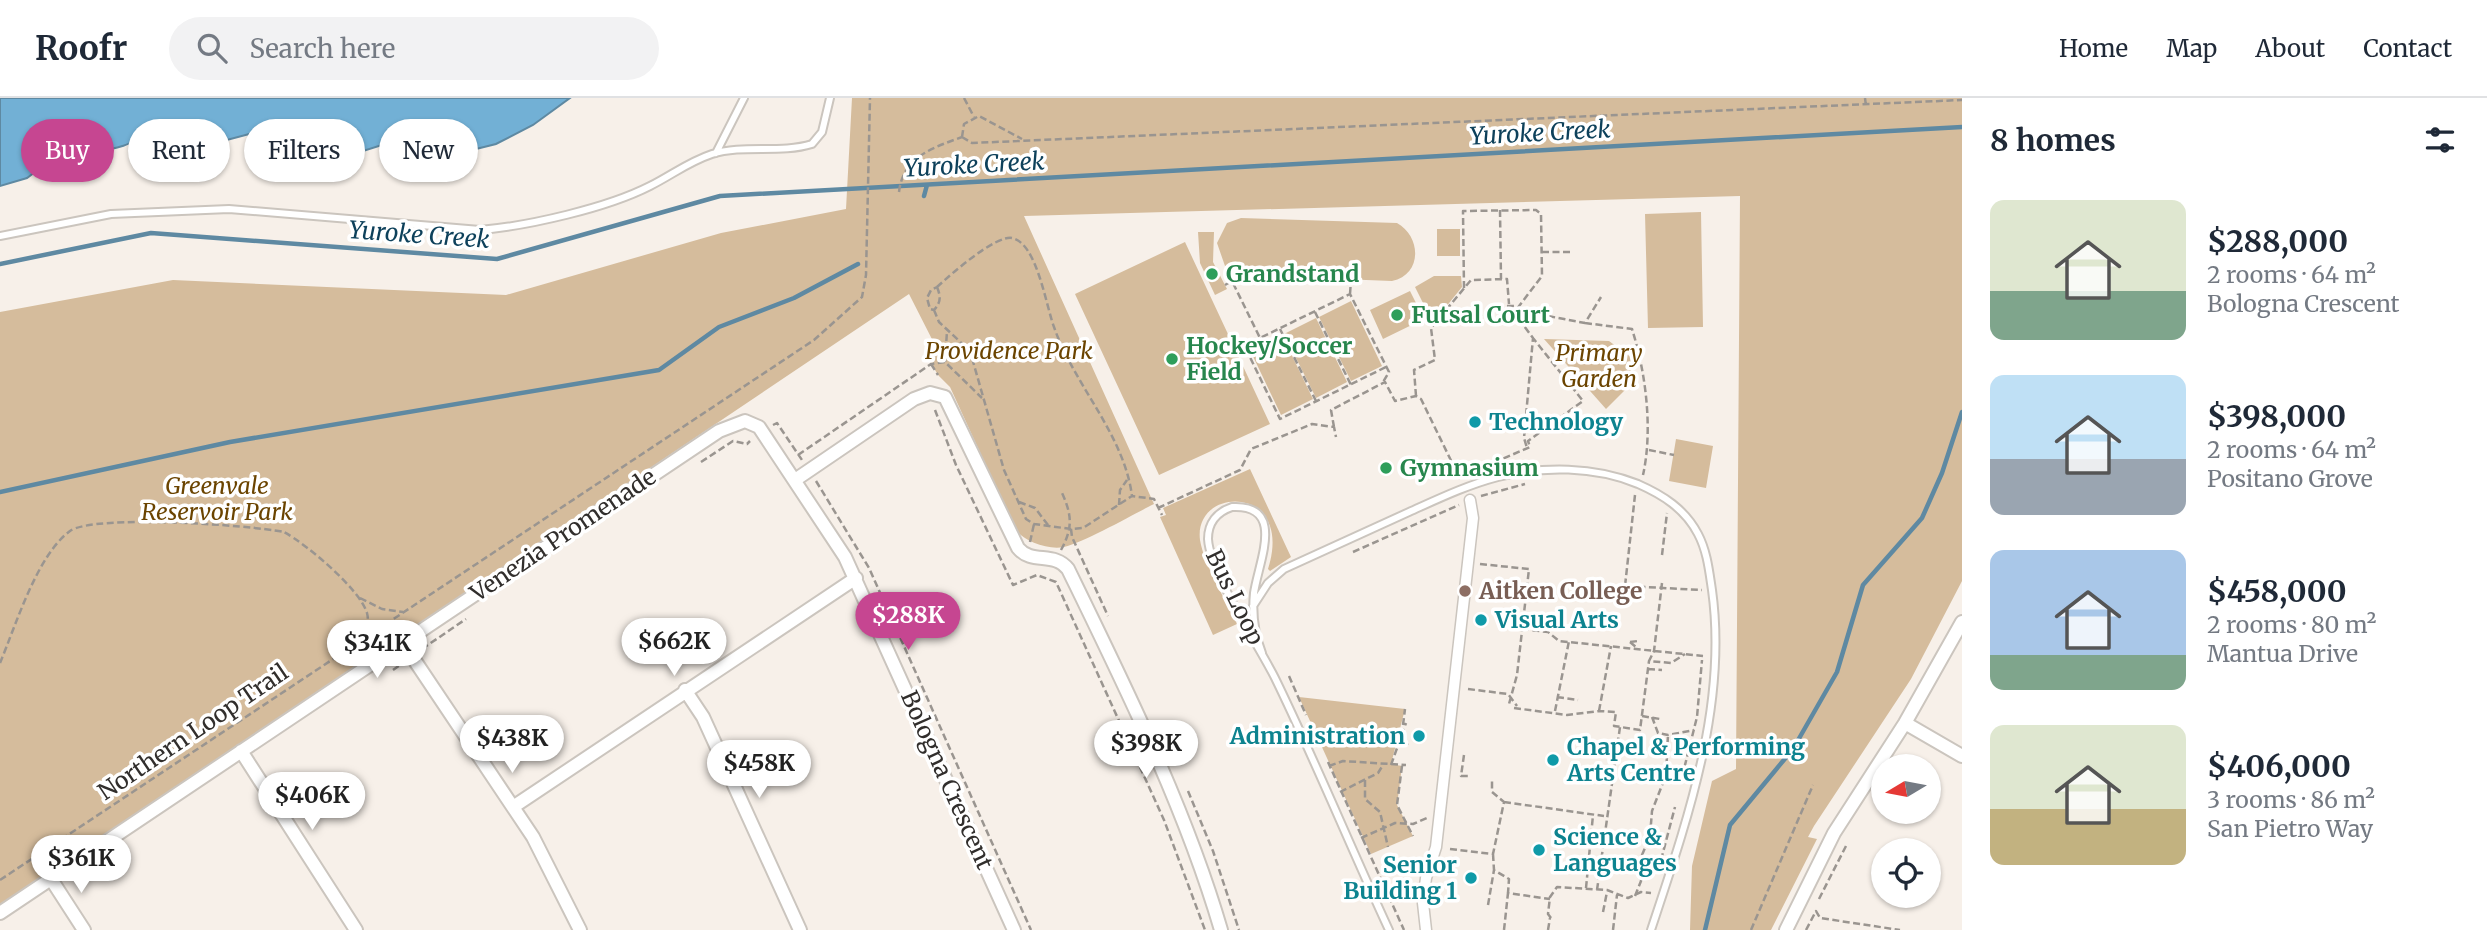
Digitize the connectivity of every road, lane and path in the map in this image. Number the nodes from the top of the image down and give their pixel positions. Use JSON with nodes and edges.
{"nodes":[{"id":1,"x":744,"y":98,"type":"edge"},
{"id":2,"x":830,"y":98,"type":"edge"},
{"id":3,"x":870,"y":98,"type":"edge"},
{"id":4,"x":964,"y":98,"type":"edge"},
{"id":5,"x":1865,"y":98,"type":"edge"},
{"id":6,"x":1962,"y":100,"type":"edge"},
{"id":7,"x":1866,"y":106,"type":"junction"},
{"id":8,"x":974,"y":117,"type":"junction"},
{"id":9,"x":962,"y":137,"type":"junction"},
{"id":10,"x":1028,"y":141,"type":"junction"},
{"id":11,"x":716,"y":153,"type":"junction"},
{"id":12,"x":899,"y":192,"type":"dead end"},
{"id":13,"x":1500,"y":211,"type":"junction"},
{"id":14,"x":0,"y":236,"type":"edge"},
{"id":15,"x":1573,"y":252,"type":"dead end"},
{"id":16,"x":1542,"y":253,"type":"junction"},
{"id":17,"x":1502,"y":279,"type":"junction"},
{"id":18,"x":1351,"y":280,"type":"dead end"},
{"id":19,"x":1225,"y":285,"type":"dead end"},
{"id":20,"x":937,"y":287,"type":"junction"},
{"id":21,"x":1464,"y":288,"type":"junction"},
{"id":22,"x":1350,"y":294,"type":"junction"},
{"id":23,"x":1601,"y":297,"type":"dead end"},
{"id":24,"x":1509,"y":304,"type":"junction"},
{"id":25,"x":1447,"y":309,"type":"junction"},
{"id":26,"x":934,"y":310,"type":"junction"},
{"id":27,"x":1503,"y":311,"type":"junction"},
{"id":28,"x":1315,"y":312,"type":"junction"},
{"id":29,"x":1515,"y":312,"type":"junction"},
{"id":30,"x":1455,"y":319,"type":"junction"},
{"id":31,"x":1585,"y":323,"type":"junction"},
{"id":32,"x":1280,"y":328,"type":"junction"},
{"id":33,"x":947,"y":329,"type":"junction"},
{"id":34,"x":1457,"y":330,"type":"dead end"},
{"id":35,"x":1260,"y":338,"type":"junction"},
{"id":36,"x":1533,"y":338,"type":"junction"},
{"id":37,"x":945,"y":362,"type":"junction"},
{"id":38,"x":931,"y":364,"type":"junction"},
{"id":39,"x":1386,"y":367,"type":"junction"},
{"id":40,"x":937,"y":375,"type":"dead end"},
{"id":41,"x":1383,"y":382,"type":"junction"},
{"id":42,"x":1350,"y":385,"type":"junction"},
{"id":43,"x":1416,"y":396,"type":"junction"},
{"id":44,"x":984,"y":401,"type":"junction"},
{"id":45,"x":1316,"y":401,"type":"junction"},
{"id":46,"x":935,"y":407,"type":"dead end"},
{"id":47,"x":745,"y":421,"type":"joint"},
{"id":48,"x":771,"y":427,"type":"dead end"},
{"id":49,"x":1334,"y":427,"type":"junction"},
{"id":50,"x":1336,"y":437,"type":"dead end"},
{"id":51,"x":1527,"y":448,"type":"junction"},
{"id":52,"x":1649,"y":450,"type":"junction"},
{"id":53,"x":1674,"y":455,"type":"dead end"},
{"id":54,"x":1490,"y":456,"type":"dead end"},
{"id":55,"x":1493,"y":463,"type":"junction"},
{"id":56,"x":1459,"y":477,"type":"junction"},
{"id":57,"x":1642,"y":478,"type":"dead end"},
{"id":58,"x":814,"y":479,"type":"dead end"},
{"id":59,"x":1128,"y":479,"type":"junction"},
{"id":60,"x":795,"y":480,"type":"junction"},
{"id":61,"x":1461,"y":482,"type":"dead end"},
{"id":62,"x":1529,"y":484,"type":"dead end"},
{"id":63,"x":1062,"y":493,"type":"dead end"},
{"id":64,"x":1132,"y":496,"type":"junction"},
{"id":65,"x":1646,"y":498,"type":"dead end"},
{"id":66,"x":1470,"y":500,"type":"junction"},
{"id":67,"x":1017,"y":501,"type":"junction"},
{"id":68,"x":1119,"y":505,"type":"junction"},
{"id":69,"x":1662,"y":506,"type":"dead end"},
{"id":70,"x":1158,"y":508,"type":"junction"},
{"id":71,"x":1667,"y":511,"type":"junction"},
{"id":72,"x":1162,"y":515,"type":"dead end"},
{"id":73,"x":1675,"y":517,"type":"dead end"},
{"id":74,"x":1034,"y":524,"type":"junction"},
{"id":75,"x":1048,"y":525,"type":"junction"},
{"id":76,"x":1071,"y":529,"type":"junction"},
{"id":77,"x":1074,"y":542,"type":"dead end"},
{"id":78,"x":1030,"y":543,"type":"dead end"},
{"id":79,"x":1353,"y":552,"type":"dead end"},
{"id":80,"x":1662,"y":555,"type":"dead end"},
{"id":81,"x":1057,"y":559,"type":"junction"},
{"id":82,"x":1468,"y":563,"type":"junction"},
{"id":83,"x":1057,"y":574,"type":"dead end"},
{"id":84,"x":856,"y":578,"type":"junction"},
{"id":85,"x":1700,"y":578,"type":"dead end"},
{"id":86,"x":1046,"y":579,"type":"junction"},
{"id":87,"x":1661,"y":585,"type":"junction"},
{"id":88,"x":360,"y":598,"type":"junction"},
{"id":89,"x":1253,"y":606,"type":"junction"},
{"id":90,"x":403,"y":612,"type":"junction"},
{"id":91,"x":1962,"y":622,"type":"edge"},
{"id":92,"x":1522,"y":629,"type":"junction"},
{"id":93,"x":366,"y":635,"type":"junction"},
{"id":94,"x":1569,"y":641,"type":"junction"},
{"id":95,"x":1638,"y":641,"type":"dead end"},
{"id":96,"x":403,"y":642,"type":"junction"},
{"id":97,"x":1611,"y":646,"type":"junction"},
{"id":98,"x":1703,"y":646,"type":"dead end"},
{"id":99,"x":1637,"y":648,"type":"junction"},
{"id":100,"x":1645,"y":649,"type":"junction"},
{"id":101,"x":1654,"y":650,"type":"junction"},
{"id":102,"x":1262,"y":653,"type":"junction"},
{"id":103,"x":1649,"y":654,"type":"junction"},
{"id":104,"x":1685,"y":654,"type":"junction"},
{"id":105,"x":1703,"y":656,"type":"junction"},
{"id":106,"x":1649,"y":661,"type":"junction"},
{"id":107,"x":0,"y":663,"type":"edge"},
{"id":108,"x":1648,"y":668,"type":"junction"},
{"id":109,"x":1662,"y":670,"type":"dead end"},
{"id":110,"x":1289,"y":676,"type":"dead end"},
{"id":111,"x":1454,"y":687,"type":"junction"},
{"id":112,"x":685,"y":690,"type":"junction"},
{"id":113,"x":1512,"y":696,"type":"junction"},
{"id":114,"x":1557,"y":697,"type":"junction"},
{"id":115,"x":1577,"y":700,"type":"dead end"},
{"id":116,"x":1509,"y":704,"type":"dead end"},
{"id":117,"x":1405,"y":709,"type":"dead end"},
{"id":118,"x":1599,"y":710,"type":"junction"},
{"id":119,"x":1555,"y":711,"type":"junction"},
{"id":120,"x":1642,"y":716,"type":"junction"},
{"id":121,"x":1652,"y":718,"type":"junction"},
{"id":122,"x":1660,"y":719,"type":"dead end"},
{"id":123,"x":1905,"y":723,"type":"junction"},
{"id":124,"x":1310,"y":724,"type":"dead end"},
{"id":125,"x":1620,"y":726,"type":"junction"},
{"id":126,"x":1694,"y":730,"type":"junction"},
{"id":127,"x":1668,"y":735,"type":"junction"},
{"id":128,"x":1399,"y":738,"type":"junction"},
{"id":129,"x":1408,"y":745,"type":"dead end"},
{"id":130,"x":241,"y":751,"type":"junction"},
{"id":131,"x":1464,"y":755,"type":"dead end"},
{"id":132,"x":1962,"y":755,"type":"edge"},
{"id":133,"x":1326,"y":760,"type":"dead end"},
{"id":134,"x":1383,"y":764,"type":"junction"},
{"id":135,"x":1391,"y":765,"type":"junction"},
{"id":136,"x":1329,"y":766,"type":"junction"},
{"id":137,"x":1468,"y":776,"type":"dead end"},
{"id":138,"x":1682,"y":777,"type":"dead end"},
{"id":139,"x":1492,"y":778,"type":"dead end"},
{"id":140,"x":1364,"y":780,"type":"junction"},
{"id":141,"x":1813,"y":785,"type":"dead end"},
{"id":142,"x":1341,"y":792,"type":"junction"},
{"id":143,"x":1504,"y":802,"type":"junction"},
{"id":144,"x":513,"y":807,"type":"junction"},
{"id":145,"x":1440,"y":813,"type":"junction"},
{"id":146,"x":1593,"y":815,"type":"junction"},
{"id":147,"x":1605,"y":817,"type":"junction"},
{"id":148,"x":1406,"y":824,"type":"junction"},
{"id":149,"x":1383,"y":828,"type":"junction"},
{"id":150,"x":1413,"y":836,"type":"dead end"},
{"id":151,"x":1362,"y":837,"type":"junction"},
{"id":152,"x":1847,"y":844,"type":"dead end"},
{"id":153,"x":1388,"y":847,"type":"dead end"},
{"id":154,"x":1436,"y":847,"type":"junction"},
{"id":155,"x":1493,"y":853,"type":"junction"},
{"id":156,"x":1494,"y":870,"type":"junction"},
{"id":157,"x":51,"y":879,"type":"junction"},
{"id":158,"x":0,"y":880,"type":"edge"},
{"id":159,"x":1586,"y":889,"type":"junction"},
{"id":160,"x":1597,"y":890,"type":"junction"},
{"id":161,"x":1607,"y":890,"type":"junction"},
{"id":162,"x":1508,"y":893,"type":"junction"},
{"id":163,"x":1651,"y":893,"type":"dead end"},
{"id":164,"x":1617,"y":895,"type":"junction"},
{"id":165,"x":1635,"y":896,"type":"junction"},
{"id":166,"x":1550,"y":899,"type":"junction"},
{"id":167,"x":1488,"y":905,"type":"dead end"},
{"id":168,"x":1602,"y":912,"type":"dead end"},
{"id":169,"x":1816,"y":912,"type":"junction"},
{"id":170,"x":0,"y":913,"type":"edge"},
{"id":171,"x":1791,"y":929,"type":"edge"},
{"id":172,"x":84,"y":930,"type":"edge"},
{"id":173,"x":356,"y":930,"type":"edge"},
{"id":174,"x":580,"y":930,"type":"edge"},
{"id":175,"x":800,"y":930,"type":"edge"},
{"id":176,"x":1014,"y":930,"type":"edge"},
{"id":177,"x":1031,"y":930,"type":"edge"},
{"id":178,"x":1205,"y":930,"type":"edge"},
{"id":179,"x":1221,"y":930,"type":"edge"},
{"id":180,"x":1389,"y":930,"type":"edge"},
{"id":181,"x":1404,"y":930,"type":"edge"},
{"id":182,"x":1426,"y":930,"type":"edge"},
{"id":183,"x":1504,"y":930,"type":"edge"},
{"id":184,"x":1548,"y":930,"type":"edge"},
{"id":185,"x":1613,"y":930,"type":"edge"},
{"id":186,"x":1651,"y":930,"type":"edge"},
{"id":187,"x":1751,"y":930,"type":"edge"},
{"id":188,"x":1806,"y":930,"type":"edge"},
{"id":189,"x":1900,"y":930,"type":"edge"}],
"edges":[{"from":1,"to":11,"type":"lane"},
{"from":2,"to":11,"type":"lane"},
{"from":3,"to":90,"type":"path","name":"Northern Loop Trail"},
{"from":4,"to":8,"type":"path"},
{"from":5,"to":7,"type":"path"},
{"from":6,"to":7,"type":"path"},
{"from":7,"to":10,"type":"path"},
{"from":8,"to":9,"type":"path"},
{"from":8,"to":10,"type":"path"},
{"from":9,"to":10,"type":"path"},
{"from":9,"to":12,"type":"path"},
{"from":11,"to":14,"type":"lane"},
{"from":13,"to":16,"type":"path"},
{"from":13,"to":17,"type":"path"},
{"from":13,"to":21,"type":"path"},
{"from":15,"to":16,"type":"path"},
{"from":16,"to":29,"type":"path"},
{"from":17,"to":21,"type":"path"},
{"from":17,"to":24,"type":"path"},
{"from":18,"to":22,"type":"path"},
{"from":19,"to":35,"type":"path"},
{"from":20,"to":26,"type":"path"},
{"from":20,"to":26,"type":"path"},
{"from":20,"to":59,"type":"path"},
{"from":21,"to":25,"type":"path"},
{"from":22,"to":28,"type":"path"},
{"from":22,"to":39,"type":"path"},
{"from":23,"to":31,"type":"path"},
{"from":24,"to":27,"type":"path"},
{"from":24,"to":29,"type":"path"},
{"from":25,"to":30,"type":"path"},
{"from":25,"to":43,"type":"path"},
{"from":26,"to":33,"type":"path"},
{"from":27,"to":29,"type":"path"},
{"from":27,"to":30,"type":"path"},
{"from":28,"to":32,"type":"path"},
{"from":28,"to":42,"type":"path"},
{"from":29,"to":31,"type":"path"},
{"from":29,"to":36,"type":"path"},
{"from":30,"to":34,"type":"path"},
{"from":31,"to":52,"type":"path"},
{"from":32,"to":35,"type":"path"},
{"from":32,"to":45,"type":"path"},
{"from":33,"to":37,"type":"path"},
{"from":33,"to":44,"type":"path"},
{"from":35,"to":45,"type":"path"},
{"from":36,"to":51,"type":"path"},
{"from":36,"to":51,"type":"path"},
{"from":37,"to":38,"type":"path"},
{"from":37,"to":44,"type":"path"},
{"from":38,"to":40,"type":"path"},
{"from":38,"to":48,"type":"path"},
{"from":39,"to":41,"type":"path"},
{"from":39,"to":42,"type":"path"},
{"from":41,"to":43,"type":"path"},
{"from":41,"to":49,"type":"path"},
{"from":42,"to":45,"type":"path"},
{"from":43,"to":56,"type":"path"},
{"from":44,"to":67,"type":"path"},
{"from":46,"to":86,"type":"path"},
{"from":47,"to":60,"type":"street","name":"Bologna Crescent"},
{"from":47,"to":96,"type":"street","name":"Venezia Promenade"},
{"from":49,"to":50,"type":"path"},
{"from":49,"to":70,"type":"path"},
{"from":51,"to":55,"type":"path"},
{"from":52,"to":53,"type":"path"},
{"from":52,"to":57,"type":"path"},
{"from":54,"to":55,"type":"path"},
{"from":55,"to":56,"type":"path"},
{"from":56,"to":61,"type":"path"},
{"from":58,"to":177,"type":"path"},
{"from":59,"to":64,"type":"path"},
{"from":59,"to":68,"type":"path"},
{"from":60,"to":81,"type":"street"},
{"from":60,"to":84,"type":"street","name":"Bologna Crescent"},
{"from":62,"to":66,"type":"path"},
{"from":63,"to":76,"type":"path"},
{"from":64,"to":68,"type":"path"},
{"from":64,"to":70,"type":"path"},
{"from":65,"to":87,"type":"path"},
{"from":66,"to":79,"type":"path"},
{"from":66,"to":82,"type":"street"},
{"from":67,"to":74,"type":"path"},
{"from":67,"to":75,"type":"path"},
{"from":68,"to":76,"type":"path"},
{"from":69,"to":71,"type":"path"},
{"from":70,"to":72,"type":"path"},
{"from":71,"to":73,"type":"path"},
{"from":71,"to":80,"type":"path"},
{"from":74,"to":75,"type":"path"},
{"from":74,"to":78,"type":"path"},
{"from":75,"to":76,"type":"path"},
{"from":76,"to":77,"type":"path"},
{"from":76,"to":81,"type":"path"},
{"from":81,"to":179,"type":"street"},
{"from":82,"to":92,"type":"path"},
{"from":82,"to":111,"type":"street"},
{"from":83,"to":86,"type":"path"},
{"from":84,"to":112,"type":"street"},
{"from":84,"to":176,"type":"street","name":"Bologna Crescent"},
{"from":85,"to":87,"type":"path"},
{"from":86,"to":178,"type":"path"},
{"from":87,"to":101,"type":"path"},
{"from":88,"to":90,"type":"path"},
{"from":88,"to":93,"type":"path"},
{"from":88,"to":107,"type":"path"},
{"from":89,"to":102,"type":"lane","name":"Bus Loop"},
{"from":89,"to":102,"type":"lane","name":"Bus Loop"},
{"from":89,"to":186,"type":"lane"},
{"from":90,"to":93,"type":"path","name":"Northern Loop Trail"},
{"from":91,"to":123,"type":"street"},
{"from":92,"to":94,"type":"path"},
{"from":92,"to":113,"type":"path"},
{"from":93,"to":158,"type":"path","name":"Northern Loop Trail"},
{"from":94,"to":97,"type":"path"},
{"from":94,"to":114,"type":"path"},
{"from":95,"to":99,"type":"path"},
{"from":96,"to":130,"type":"street","name":"Venezia Promenade"},
{"from":96,"to":144,"type":"street"},
{"from":97,"to":99,"type":"path"},
{"from":97,"to":118,"type":"path"},
{"from":98,"to":105,"type":"path"},
{"from":99,"to":100,"type":"path"},
{"from":100,"to":101,"type":"path"},
{"from":100,"to":103,"type":"path"},
{"from":101,"to":103,"type":"path"},
{"from":101,"to":104,"type":"path"},
{"from":102,"to":180,"type":"lane"},
{"from":103,"to":106,"type":"path"},
{"from":104,"to":105,"type":"path"},
{"from":104,"to":106,"type":"path"},
{"from":105,"to":126,"type":"path"},
{"from":106,"to":108,"type":"path"},
{"from":108,"to":109,"type":"path"},
{"from":108,"to":120,"type":"path"},
{"from":110,"to":124,"type":"path"},
{"from":111,"to":113,"type":"path"},
{"from":111,"to":145,"type":"street"},
{"from":112,"to":144,"type":"street"},
{"from":112,"to":175,"type":"street"},
{"from":113,"to":116,"type":"path"},
{"from":113,"to":119,"type":"path"},
{"from":114,"to":115,"type":"path"},
{"from":114,"to":119,"type":"path"},
{"from":117,"to":128,"type":"path"},
{"from":118,"to":119,"type":"path"},
{"from":118,"to":125,"type":"path"},
{"from":120,"to":121,"type":"path"},
{"from":120,"to":125,"type":"path"},
{"from":121,"to":122,"type":"path"},
{"from":121,"to":127,"type":"path"},
{"from":123,"to":132,"type":"street"},
{"from":123,"to":171,"type":"street"},
{"from":125,"to":147,"type":"path"},
{"from":126,"to":127,"type":"path"},
{"from":126,"to":138,"type":"path"},
{"from":127,"to":165,"type":"path"},
{"from":128,"to":129,"type":"path"},
{"from":128,"to":135,"type":"path"},
{"from":130,"to":157,"type":"street","name":"Venezia Promenade"},
{"from":130,"to":173,"type":"street"},
{"from":131,"to":137,"type":"path"},
{"from":133,"to":136,"type":"path"},
{"from":134,"to":135,"type":"path"},
{"from":134,"to":136,"type":"path"},
{"from":134,"to":140,"type":"path"},
{"from":135,"to":148,"type":"path"},
{"from":136,"to":142,"type":"path"},
{"from":139,"to":143,"type":"path"},
{"from":140,"to":142,"type":"path"},
{"from":140,"to":149,"type":"path"},
{"from":141,"to":187,"type":"path"},
{"from":142,"to":151,"type":"path"},
{"from":143,"to":146,"type":"path"},
{"from":143,"to":155,"type":"path"},
{"from":144,"to":174,"type":"street"},
{"from":145,"to":148,"type":"path"},
{"from":145,"to":154,"type":"street"},
{"from":146,"to":147,"type":"path"},
{"from":146,"to":159,"type":"path"},
{"from":147,"to":160,"type":"path"},
{"from":148,"to":149,"type":"path"},
{"from":148,"to":150,"type":"path"},
{"from":149,"to":151,"type":"path"},
{"from":149,"to":153,"type":"path"},
{"from":151,"to":181,"type":"path"},
{"from":152,"to":169,"type":"path"},
{"from":154,"to":155,"type":"path"},
{"from":154,"to":182,"type":"street"},
{"from":155,"to":156,"type":"path"},
{"from":156,"to":162,"type":"path"},
{"from":156,"to":167,"type":"path"},
{"from":157,"to":170,"type":"street","name":"Venezia Promenade"},
{"from":157,"to":172,"type":"street"},
{"from":159,"to":160,"type":"path"},
{"from":159,"to":166,"type":"path"},
{"from":160,"to":161,"type":"path"},
{"from":161,"to":164,"type":"path"},
{"from":161,"to":168,"type":"path"},
{"from":162,"to":166,"type":"path"},
{"from":162,"to":183,"type":"path"},
{"from":163,"to":165,"type":"path"},
{"from":164,"to":165,"type":"path"},
{"from":164,"to":185,"type":"path"},
{"from":166,"to":184,"type":"path"},
{"from":169,"to":188,"type":"path"},
{"from":169,"to":189,"type":"path"}]}
